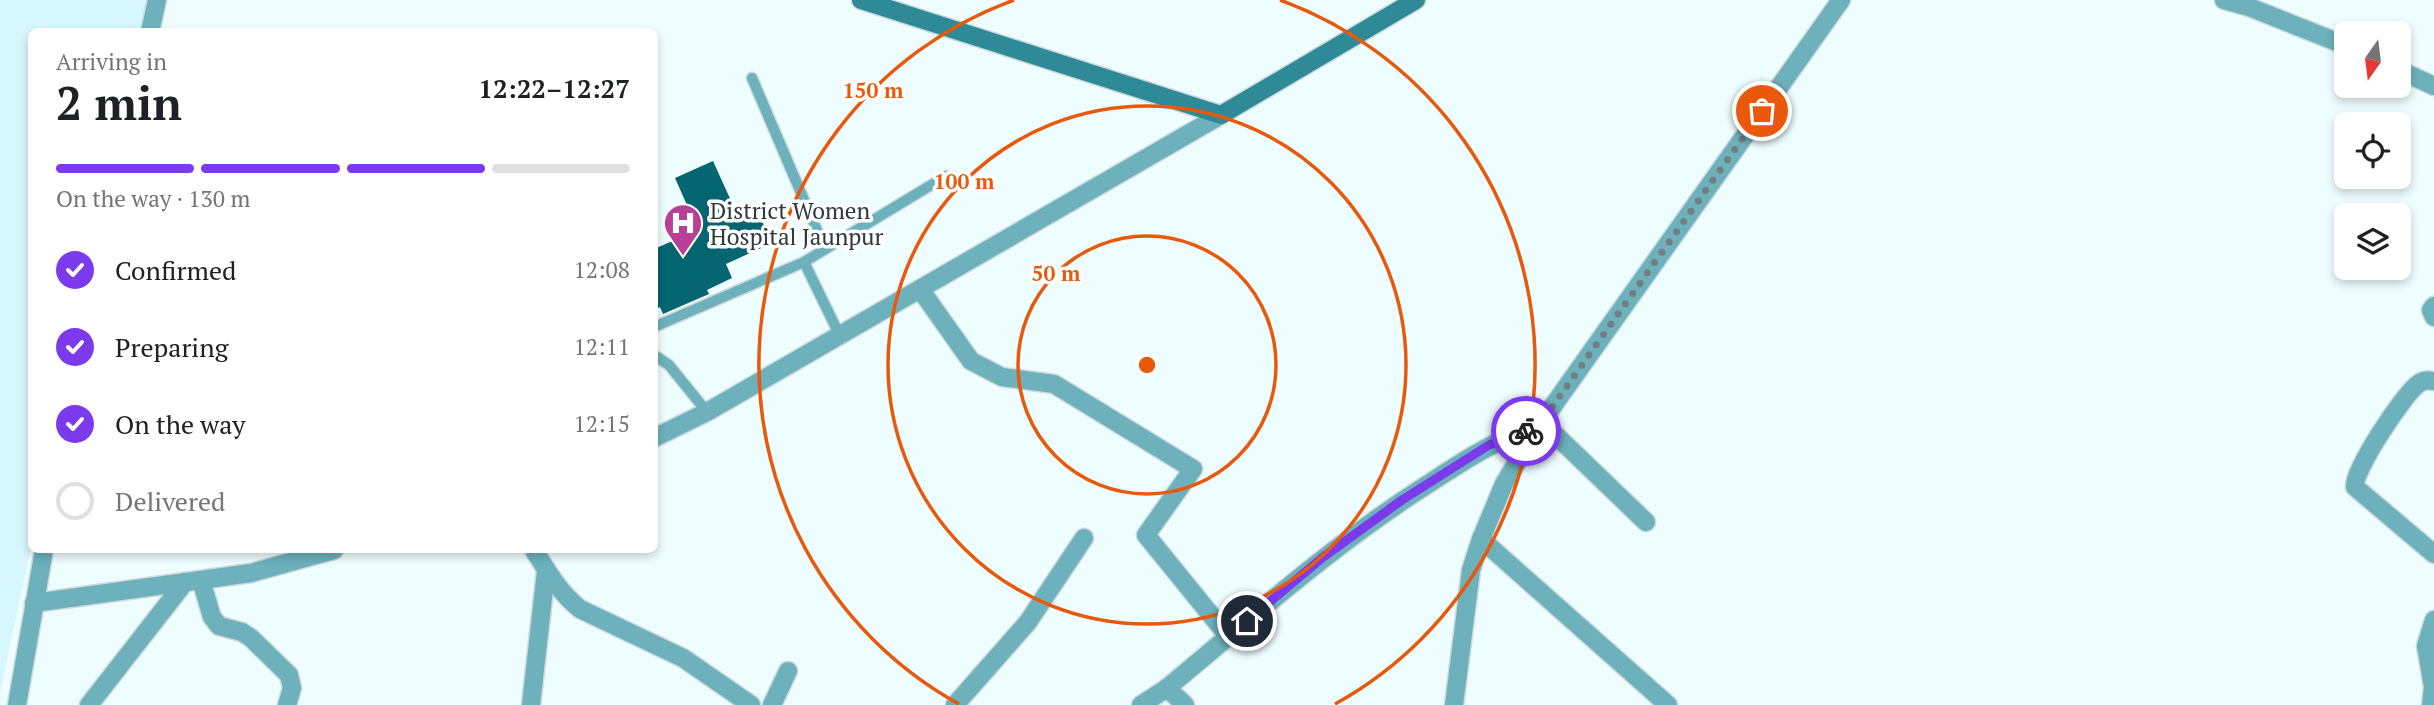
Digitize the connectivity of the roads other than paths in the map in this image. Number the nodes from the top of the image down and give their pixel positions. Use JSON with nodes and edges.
{"nodes":[{"id":1,"x":157,"y":0,"type":"edge"},
{"id":2,"x":861,"y":0,"type":"edge"},
{"id":3,"x":1416,"y":0,"type":"edge"},
{"id":4,"x":1841,"y":0,"type":"edge"},
{"id":5,"x":2224,"y":0,"type":"edge"},
{"id":6,"x":151,"y":28,"type":"edge"},
{"id":7,"x":2334,"y":41,"type":"edge"},
{"id":8,"x":2412,"y":76,"type":"edge"},
{"id":9,"x":752,"y":78,"type":"dead end"},
{"id":10,"x":2434,"y":86,"type":"edge"},
{"id":11,"x":1221,"y":115,"type":"junction"},
{"id":12,"x":946,"y":176,"type":"dead end"},
{"id":13,"x":825,"y":249,"type":"junction"},
{"id":14,"x":804,"y":262,"type":"junction"},
{"id":15,"x":920,"y":289,"type":"junction"},
{"id":16,"x":2434,"y":306,"type":"edge"},
{"id":17,"x":2434,"y":317,"type":"edge"},
{"id":18,"x":658,"y":325,"type":"edge"},
{"id":19,"x":839,"y":336,"type":"junction"},
{"id":20,"x":658,"y":358,"type":"edge"},
{"id":21,"x":2434,"y":381,"type":"edge"},
{"id":22,"x":707,"y":412,"type":"junction"},
{"id":23,"x":1540,"y":425,"type":"junction"},
{"id":24,"x":658,"y":436,"type":"edge"},
{"id":25,"x":1646,"y":522,"type":"dead end"},
{"id":26,"x":1084,"y":538,"type":"dead end"},
{"id":27,"x":1481,"y":539,"type":"junction"},
{"id":28,"x":43,"y":553,"type":"edge"},
{"id":29,"x":323,"y":553,"type":"edge"},
{"id":30,"x":536,"y":553,"type":"edge"},
{"id":31,"x":2434,"y":554,"type":"edge"},
{"id":32,"x":546,"y":571,"type":"junction"},
{"id":33,"x":193,"y":581,"type":"junction"},
{"id":34,"x":34,"y":603,"type":"junction"},
{"id":35,"x":2434,"y":620,"type":"edge"},
{"id":36,"x":1228,"y":636,"type":"junction"},
{"id":37,"x":788,"y":671,"type":"dead end"},
{"id":38,"x":1167,"y":688,"type":"junction"},
{"id":39,"x":17,"y":705,"type":"edge"},
{"id":40,"x":89,"y":705,"type":"edge"},
{"id":41,"x":287,"y":705,"type":"edge"},
{"id":42,"x":531,"y":705,"type":"edge"},
{"id":43,"x":751,"y":705,"type":"edge"},
{"id":44,"x":772,"y":705,"type":"edge"},
{"id":45,"x":955,"y":705,"type":"edge"},
{"id":46,"x":1141,"y":705,"type":"edge"},
{"id":47,"x":1185,"y":705,"type":"edge"},
{"id":48,"x":1454,"y":705,"type":"edge"},
{"id":49,"x":1668,"y":705,"type":"edge"},
{"id":50,"x":2431,"y":705,"type":"edge"}],
"edges":[{"from":1,"to":6,"type":"street"},
{"from":2,"to":11,"type":"main road"},
{"from":3,"to":11,"type":"main road"},
{"from":4,"to":23,"type":"street"},
{"from":5,"to":7,"type":"street"},
{"from":8,"to":10,"type":"street"},
{"from":9,"to":13,"type":"lane"},
{"from":11,"to":15,"type":"street"},
{"from":12,"to":13,"type":"lane"},
{"from":13,"to":14,"type":"lane"},
{"from":14,"to":18,"type":"lane"},
{"from":14,"to":19,"type":"lane"},
{"from":15,"to":19,"type":"street"},
{"from":15,"to":36,"type":"street"},
{"from":16,"to":17,"type":"street"},
{"from":19,"to":22,"type":"street"},
{"from":20,"to":22,"type":"lane"},
{"from":21,"to":31,"type":"street"},
{"from":22,"to":24,"type":"street"},
{"from":23,"to":25,"type":"street"},
{"from":23,"to":27,"type":"street"},
{"from":23,"to":36,"type":"street"},
{"from":26,"to":45,"type":"street"},
{"from":27,"to":48,"type":"street"},
{"from":27,"to":49,"type":"street"},
{"from":28,"to":34,"type":"street"},
{"from":29,"to":33,"type":"street"},
{"from":30,"to":32,"type":"street"},
{"from":32,"to":42,"type":"street"},
{"from":32,"to":43,"type":"street"},
{"from":33,"to":34,"type":"street"},
{"from":33,"to":40,"type":"street"},
{"from":33,"to":41,"type":"street"},
{"from":34,"to":39,"type":"street"},
{"from":35,"to":50,"type":"street"},
{"from":36,"to":38,"type":"street"},
{"from":37,"to":44,"type":"street"},
{"from":38,"to":46,"type":"street"},
{"from":38,"to":47,"type":"street"}]}
